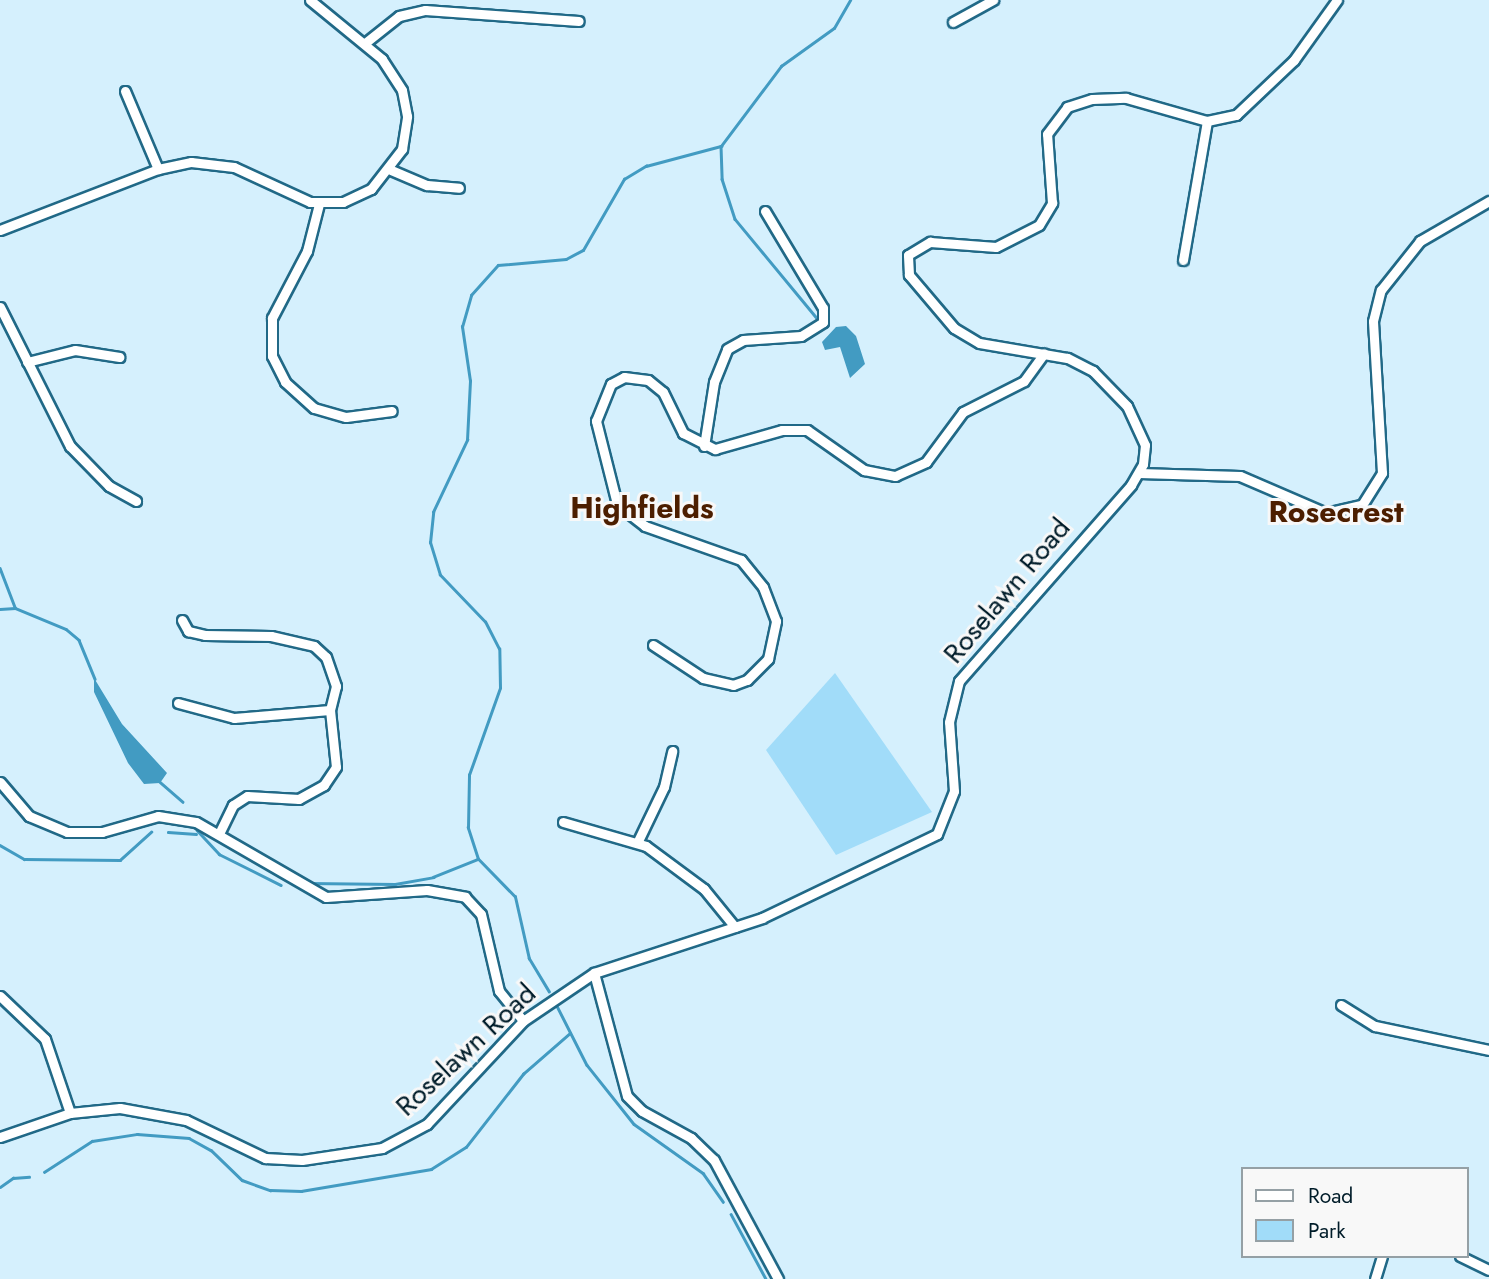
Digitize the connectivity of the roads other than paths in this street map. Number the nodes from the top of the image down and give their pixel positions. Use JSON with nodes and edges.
{"nodes":[{"id":1,"x":310,"y":0,"type":"edge"},
{"id":2,"x":993,"y":0,"type":"edge"},
{"id":3,"x":1337,"y":0,"type":"edge"},
{"id":4,"x":579,"y":21,"type":"dead end"},
{"id":5,"x":953,"y":22,"type":"dead end"},
{"id":6,"x":365,"y":43,"type":"junction"},
{"id":7,"x":125,"y":90,"type":"dead end"},
{"id":8,"x":1207,"y":121,"type":"junction"},
{"id":9,"x":158,"y":169,"type":"junction"},
{"id":10,"x":391,"y":170,"type":"junction"},
{"id":11,"x":459,"y":188,"type":"dead end"},
{"id":12,"x":1489,"y":201,"type":"edge"},
{"id":13,"x":319,"y":204,"type":"junction"},
{"id":14,"x":765,"y":211,"type":"dead end"},
{"id":15,"x":0,"y":230,"type":"edge"},
{"id":16,"x":1183,"y":260,"type":"dead end"},
{"id":17,"x":0,"y":307,"type":"edge"},
{"id":18,"x":1044,"y":353,"type":"junction"},
{"id":19,"x":119,"y":357,"type":"dead end"},
{"id":20,"x":27,"y":362,"type":"junction"},
{"id":21,"x":392,"y":411,"type":"dead end"},
{"id":22,"x":704,"y":446,"type":"junction"},
{"id":23,"x":1139,"y":473,"type":"junction"},
{"id":24,"x":136,"y":501,"type":"dead end"},
{"id":25,"x":182,"y":620,"type":"dead end"},
{"id":26,"x":653,"y":645,"type":"dead end"},
{"id":27,"x":178,"y":704,"type":"dead end"},
{"id":28,"x":330,"y":710,"type":"junction"},
{"id":29,"x":672,"y":751,"type":"dead end"},
{"id":30,"x":0,"y":782,"type":"edge"},
{"id":31,"x":563,"y":822,"type":"dead end"},
{"id":32,"x":219,"y":834,"type":"junction"},
{"id":33,"x":638,"y":843,"type":"junction"},
{"id":34,"x":736,"y":928,"type":"junction"},
{"id":35,"x":594,"y":973,"type":"junction"},
{"id":36,"x":0,"y":996,"type":"edge"},
{"id":37,"x":1340,"y":1005,"type":"dead end"},
{"id":38,"x":523,"y":1021,"type":"junction"},
{"id":39,"x":1489,"y":1050,"type":"edge"},
{"id":40,"x":70,"y":1113,"type":"junction"},
{"id":41,"x":0,"y":1137,"type":"edge"},
{"id":42,"x":1381,"y":1258,"type":"edge"},
{"id":43,"x":1465,"y":1258,"type":"edge"},
{"id":44,"x":1489,"y":1270,"type":"edge"},
{"id":45,"x":778,"y":1279,"type":"edge"},
{"id":46,"x":1375,"y":1279,"type":"edge"}],
"edges":[{"from":1,"to":6,"type":"street"},
{"from":2,"to":5,"type":"street"},
{"from":3,"to":8,"type":"street"},
{"from":4,"to":6,"type":"street"},
{"from":6,"to":10,"type":"street"},
{"from":7,"to":9,"type":"street"},
{"from":8,"to":16,"type":"street"},
{"from":8,"to":18,"type":"street"},
{"from":9,"to":13,"type":"street"},
{"from":9,"to":15,"type":"street"},
{"from":10,"to":11,"type":"street"},
{"from":10,"to":13,"type":"street"},
{"from":12,"to":23,"type":"street"},
{"from":13,"to":21,"type":"street"},
{"from":14,"to":22,"type":"street"},
{"from":17,"to":20,"type":"street"},
{"from":18,"to":22,"type":"street"},
{"from":18,"to":23,"type":"street"},
{"from":19,"to":20,"type":"street"},
{"from":20,"to":24,"type":"street"},
{"from":22,"to":26,"type":"street"},
{"from":23,"to":34,"type":"street","name":"Roselawn Road"},
{"from":25,"to":28,"type":"street"},
{"from":27,"to":28,"type":"street"},
{"from":28,"to":32,"type":"street"},
{"from":29,"to":33,"type":"street"},
{"from":30,"to":32,"type":"street"},
{"from":31,"to":33,"type":"street"},
{"from":32,"to":38,"type":"street"},
{"from":33,"to":34,"type":"street"},
{"from":34,"to":35,"type":"street","name":"Roselawn Road"},
{"from":35,"to":38,"type":"street","name":"Roselawn Road"},
{"from":35,"to":45,"type":"street"},
{"from":36,"to":40,"type":"street"},
{"from":37,"to":39,"type":"street"},
{"from":38,"to":40,"type":"street","name":"Roselawn Road"},
{"from":40,"to":41,"type":"street","name":"Roselawn Road"},
{"from":42,"to":46,"type":"street"},
{"from":43,"to":44,"type":"street"}]}
